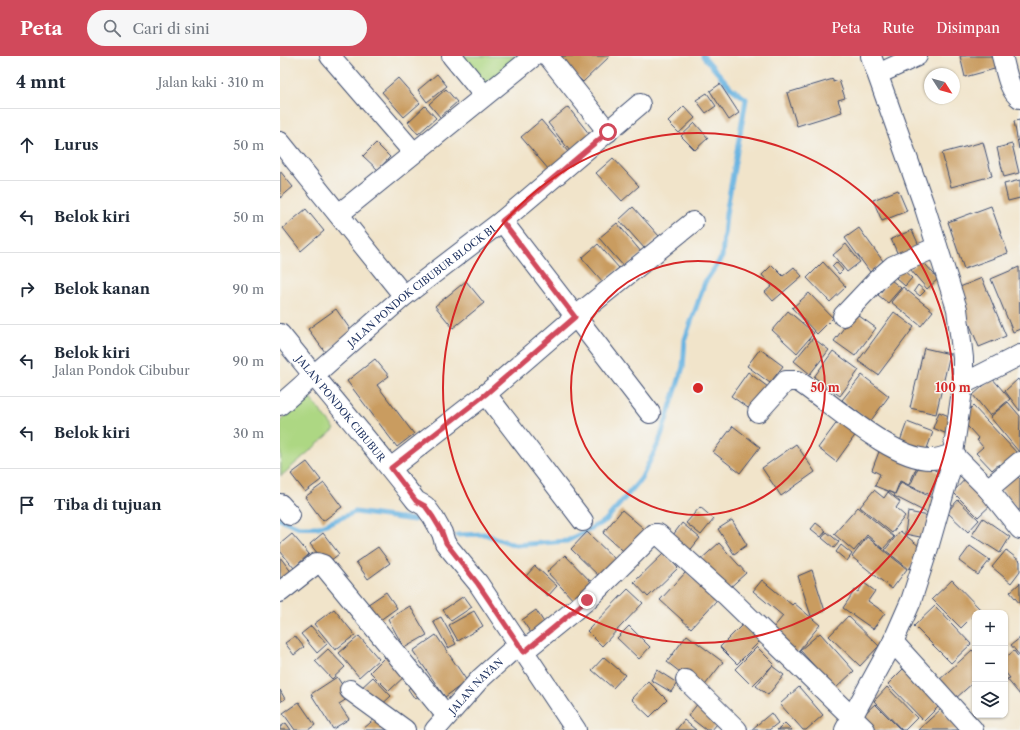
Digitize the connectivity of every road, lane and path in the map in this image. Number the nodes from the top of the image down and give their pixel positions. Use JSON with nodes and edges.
{"nodes":[{"id":1,"x":330,"y":56,"type":"edge"},
{"id":2,"x":452,"y":56,"type":"edge"},
{"id":3,"x":534,"y":56,"type":"edge"},
{"id":4,"x":548,"y":56,"type":"edge"},
{"id":5,"x":917,"y":56,"type":"edge"},
{"id":6,"x":1002,"y":56,"type":"edge"},
{"id":7,"x":874,"y":65,"type":"edge"},
{"id":8,"x":484,"y":95,"type":"junction"},
{"id":9,"x":1020,"y":98,"type":"edge"},
{"id":10,"x":640,"y":104,"type":"dead end"},
{"id":11,"x":608,"y":132,"type":"junction"},
{"id":12,"x":280,"y":142,"type":"edge"},
{"id":13,"x":413,"y":152,"type":"junction"},
{"id":14,"x":339,"y":214,"type":"junction"},
{"id":15,"x":502,"y":221,"type":"junction"},
{"id":16,"x":693,"y":222,"type":"dead end"},
{"id":17,"x":937,"y":247,"type":"junction"},
{"id":18,"x":404,"y":296,"type":"junction"},
{"id":19,"x":843,"y":316,"type":"dead end"},
{"id":20,"x":575,"y":317,"type":"junction"},
{"id":21,"x":280,"y":334,"type":"edge"},
{"id":22,"x":1020,"y":355,"type":"edge"},
{"id":23,"x":313,"y":376,"type":"junction"},
{"id":24,"x":963,"y":384,"type":"junction"},
{"id":25,"x":486,"y":394,"type":"junction"},
{"id":26,"x":280,"y":405,"type":"edge"},
{"id":27,"x":758,"y":412,"type":"dead end"},
{"id":28,"x":650,"y":413,"type":"dead end"},
{"id":29,"x":953,"y":454,"type":"junction"},
{"id":30,"x":1020,"y":462,"type":"edge"},
{"id":31,"x":391,"y":468,"type":"junction"},
{"id":32,"x":988,"y":490,"type":"junction"},
{"id":33,"x":583,"y":521,"type":"dead end"},
{"id":34,"x":1020,"y":529,"type":"edge"},
{"id":35,"x":280,"y":592,"type":"edge"},
{"id":36,"x":893,"y":642,"type":"junction"},
{"id":37,"x":521,"y":648,"type":"junction"},
{"id":38,"x":686,"y":680,"type":"dead end"},
{"id":39,"x":350,"y":690,"type":"dead end"},
{"id":40,"x":441,"y":723,"type":"edge"},
{"id":41,"x":855,"y":726,"type":"edge"},
{"id":42,"x":405,"y":730,"type":"edge"},
{"id":43,"x":576,"y":730,"type":"edge"},
{"id":44,"x":737,"y":730,"type":"edge"},
{"id":45,"x":973,"y":730,"type":"edge"}],
"edges":[{"from":1,"to":13,"type":"street"},
{"from":2,"to":8,"type":"street"},
{"from":3,"to":8,"type":"street"},
{"from":4,"to":11,"type":"street"},
{"from":5,"to":7,"type":"street"},
{"from":6,"to":9,"type":"street"},
{"from":7,"to":17,"type":"street"},
{"from":8,"to":13,"type":"street"},
{"from":10,"to":11,"type":"street","name":"JALAN PONDOK CIBUBUR BLOCK B1"},
{"from":11,"to":15,"type":"street","name":"JALAN PONDOK CIBUBUR BLOCK B1"},
{"from":12,"to":14,"type":"street"},
{"from":13,"to":14,"type":"street"},
{"from":14,"to":18,"type":"street"},
{"from":15,"to":18,"type":"street","name":"JALAN PONDOK CIBUBUR BLOCK B1"},
{"from":15,"to":20,"type":"street"},
{"from":16,"to":20,"type":"street"},
{"from":17,"to":19,"type":"street"},
{"from":17,"to":24,"type":"street"},
{"from":18,"to":23,"type":"street","name":"JALAN PONDOK CIBUBUR BLOCK B1"},
{"from":20,"to":25,"type":"street"},
{"from":20,"to":28,"type":"street"},
{"from":21,"to":23,"type":"street","name":"JALAN PONDOK CIBUBUR"},
{"from":22,"to":24,"type":"street"},
{"from":23,"to":26,"type":"street","name":"JALAN PONDOK CIBUBUR BLOCK B1"},
{"from":23,"to":31,"type":"street","name":"JALAN PONDOK CIBUBUR"},
{"from":24,"to":29,"type":"street"},
{"from":25,"to":31,"type":"street"},
{"from":25,"to":33,"type":"street"},
{"from":27,"to":29,"type":"street"},
{"from":29,"to":32,"type":"street"},
{"from":29,"to":36,"type":"street"},
{"from":30,"to":32,"type":"street"},
{"from":31,"to":37,"type":"street","name":"JALAN PONDOK CIBUBUR"},
{"from":32,"to":34,"type":"street"},
{"from":35,"to":40,"type":"street"},
{"from":36,"to":41,"type":"street"},
{"from":36,"to":45,"type":"street"},
{"from":37,"to":40,"type":"street","name":"JALAN NAYAN"},
{"from":37,"to":41,"type":"street","name":"JALAN NAYAN"},
{"from":37,"to":43,"type":"street","name":"JALAN PONDOK CIBUBUR"},
{"from":38,"to":44,"type":"street"},
{"from":39,"to":42,"type":"street"}]}
